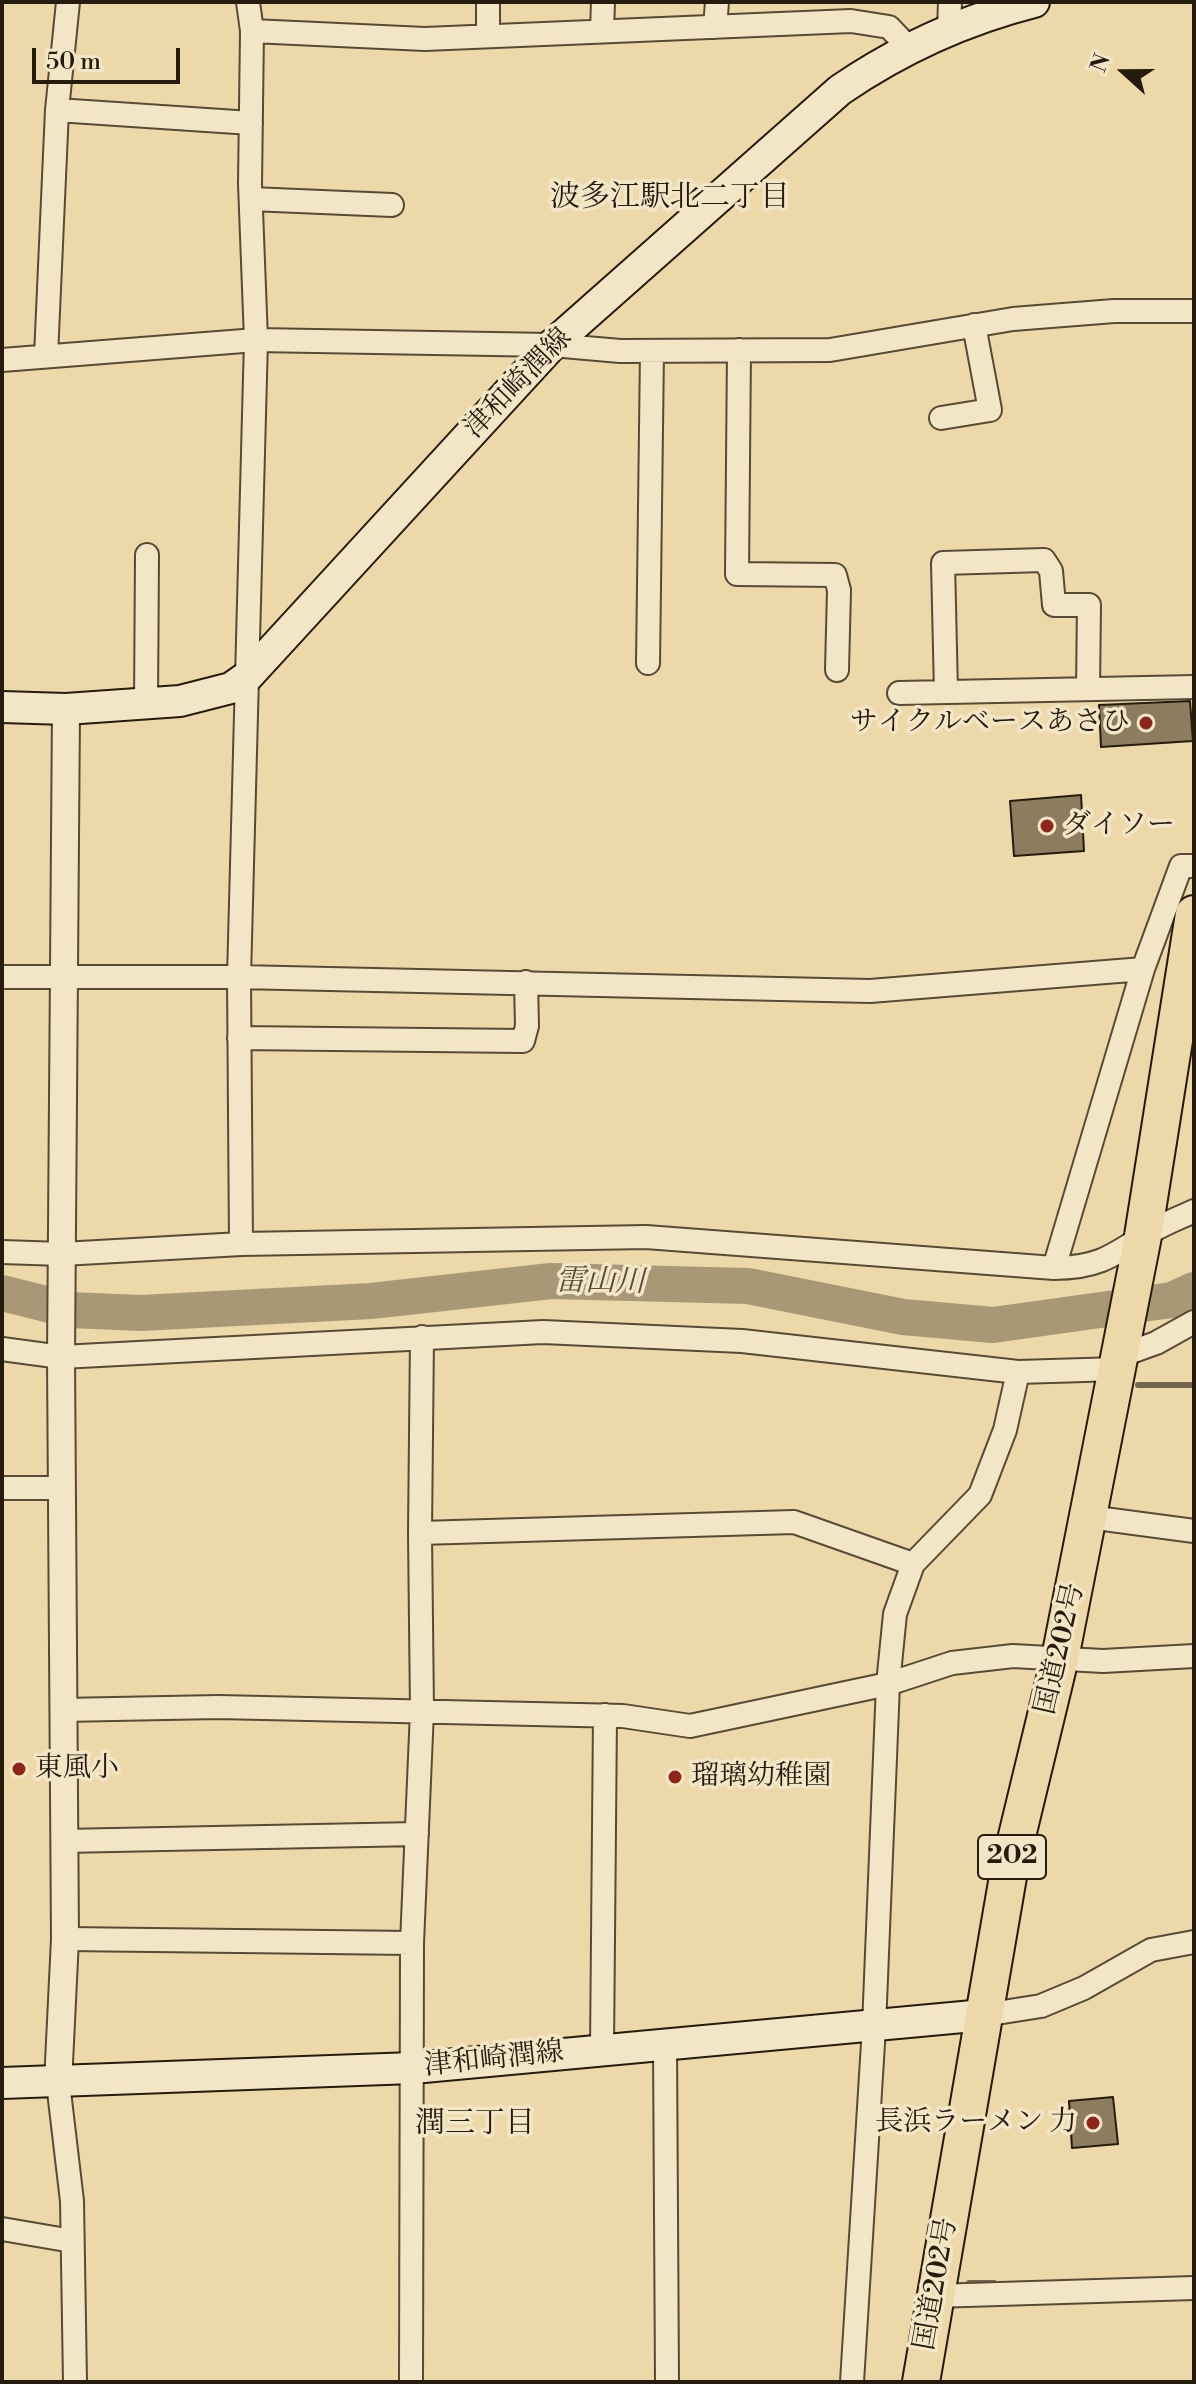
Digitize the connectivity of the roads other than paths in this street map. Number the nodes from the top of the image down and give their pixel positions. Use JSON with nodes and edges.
{"nodes":[{"id":1,"x":68,"y":2,"type":"edge"},
{"id":2,"x":248,"y":2,"type":"edge"},
{"id":3,"x":488,"y":2,"type":"edge"},
{"id":4,"x":603,"y":2,"type":"edge"},
{"id":5,"x":717,"y":2,"type":"edge"},
{"id":6,"x":1034,"y":2,"type":"edge"},
{"id":7,"x":831,"y":12,"type":"edge"},
{"id":8,"x":949,"y":16,"type":"edge"},
{"id":9,"x":715,"y":27,"type":"junction"},
{"id":10,"x":252,"y":31,"type":"junction"},
{"id":11,"x":602,"y":31,"type":"junction"},
{"id":12,"x":488,"y":36,"type":"junction"},
{"id":13,"x":909,"y":48,"type":"junction"},
{"id":14,"x":57,"y":110,"type":"junction"},
{"id":15,"x":251,"y":123,"type":"junction"},
{"id":16,"x":251,"y":199,"type":"junction"},
{"id":17,"x":392,"y":205,"type":"dead end"},
{"id":18,"x":1194,"y":311,"type":"edge"},
{"id":19,"x":974,"y":325,"type":"junction"},
{"id":20,"x":256,"y":340,"type":"junction"},
{"id":21,"x":552,"y":345,"type":"junction"},
{"id":22,"x":739,"y":350,"type":"junction"},
{"id":23,"x":652,"y":351,"type":"junction"},
{"id":24,"x":46,"y":356,"type":"junction"},
{"id":25,"x":2,"y":360,"type":"edge"},
{"id":26,"x":941,"y":418,"type":"dead end"},
{"id":27,"x":147,"y":555,"type":"dead end"},
{"id":28,"x":648,"y":663,"type":"dead end"},
{"id":29,"x":837,"y":670,"type":"dead end"},
{"id":30,"x":248,"y":676,"type":"junction"},
{"id":31,"x":1194,"y":687,"type":"edge"},
{"id":32,"x":1088,"y":689,"type":"junction"},
{"id":33,"x":946,"y":692,"type":"junction"},
{"id":34,"x":899,"y":693,"type":"dead end"},
{"id":35,"x":146,"y":704,"type":"junction"},
{"id":36,"x":2,"y":707,"type":"edge"},
{"id":37,"x":66,"y":709,"type":"junction"},
{"id":38,"x":1194,"y":866,"type":"edge"},
{"id":39,"x":1194,"y":914,"type":"edge"},
{"id":40,"x":1143,"y":969,"type":"junction"},
{"id":41,"x":2,"y":977,"type":"edge"},
{"id":42,"x":239,"y":977,"type":"junction"},
{"id":43,"x":63,"y":978,"type":"junction"},
{"id":44,"x":526,"y":982,"type":"junction"},
{"id":45,"x":239,"y":1038,"type":"junction"},
{"id":46,"x":1194,"y":1211,"type":"edge"},
{"id":47,"x":1143,"y":1236,"type":"junction"},
{"id":48,"x":241,"y":1244,"type":"junction"},
{"id":49,"x":2,"y":1252,"type":"edge"},
{"id":50,"x":62,"y":1254,"type":"junction"},
{"id":51,"x":1054,"y":1268,"type":"junction"},
{"id":52,"x":1194,"y":1322,"type":"edge"},
{"id":53,"x":422,"y":1337,"type":"junction"},
{"id":54,"x":2,"y":1349,"type":"edge"},
{"id":55,"x":1120,"y":1354,"type":"junction"},
{"id":56,"x":61,"y":1357,"type":"junction"},
{"id":57,"x":1018,"y":1372,"type":"junction"},
{"id":58,"x":2,"y":1488,"type":"edge"},
{"id":59,"x":62,"y":1488,"type":"junction"},
{"id":60,"x":1089,"y":1517,"type":"junction"},
{"id":61,"x":1194,"y":1531,"type":"edge"},
{"id":62,"x":420,"y":1533,"type":"junction"},
{"id":63,"x":913,"y":1564,"type":"junction"},
{"id":64,"x":1194,"y":1656,"type":"edge"},
{"id":65,"x":1060,"y":1658,"type":"junction"},
{"id":66,"x":888,"y":1684,"type":"junction"},
{"id":67,"x":62,"y":1710,"type":"junction"},
{"id":68,"x":422,"y":1711,"type":"junction"},
{"id":69,"x":605,"y":1715,"type":"junction"},
{"id":70,"x":417,"y":1834,"type":"junction"},
{"id":71,"x":63,"y":1841,"type":"junction"},
{"id":72,"x":65,"y":1939,"type":"junction"},
{"id":73,"x":1194,"y":1942,"type":"edge"},
{"id":74,"x":412,"y":1943,"type":"junction"},
{"id":75,"x":984,"y":2015,"type":"junction"},
{"id":76,"x":874,"y":2027,"type":"junction"},
{"id":77,"x":665,"y":2045,"type":"junction"},
{"id":78,"x":602,"y":2049,"type":"junction"},
{"id":79,"x":413,"y":2068,"type":"junction"},
{"id":80,"x":2,"y":2083,"type":"edge"},
{"id":81,"x":58,"y":2083,"type":"junction"},
{"id":82,"x":2,"y":2229,"type":"edge"},
{"id":83,"x":72,"y":2241,"type":"junction"},
{"id":84,"x":1194,"y":2288,"type":"edge"},
{"id":85,"x":934,"y":2296,"type":"junction"},
{"id":86,"x":75,"y":2382,"type":"edge"},
{"id":87,"x":411,"y":2382,"type":"edge"},
{"id":88,"x":667,"y":2382,"type":"edge"},
{"id":89,"x":852,"y":2382,"type":"edge"},
{"id":90,"x":921,"y":2382,"type":"edge"}],
"edges":[{"from":1,"to":14,"type":"street"},
{"from":2,"to":10,"type":"street"},
{"from":3,"to":12,"type":"street"},
{"from":4,"to":11,"type":"street"},
{"from":5,"to":9,"type":"street"},
{"from":6,"to":8,"type":"main road","name":"津和崎潤線"},
{"from":7,"to":9,"type":"street"},
{"from":7,"to":13,"type":"street"},
{"from":8,"to":13,"type":"main road","name":"津和崎潤線"},
{"from":9,"to":11,"type":"street"},
{"from":10,"to":12,"type":"street"},
{"from":10,"to":15,"type":"street"},
{"from":11,"to":12,"type":"street"},
{"from":13,"to":21,"type":"main road","name":"津和崎潤線"},
{"from":14,"to":15,"type":"street"},
{"from":14,"to":24,"type":"street"},
{"from":15,"to":16,"type":"street"},
{"from":16,"to":17,"type":"street"},
{"from":16,"to":20,"type":"street"},
{"from":18,"to":19,"type":"street"},
{"from":19,"to":22,"type":"street"},
{"from":19,"to":26,"type":"street"},
{"from":20,"to":21,"type":"street"},
{"from":20,"to":24,"type":"street"},
{"from":20,"to":30,"type":"street"},
{"from":21,"to":23,"type":"street"},
{"from":21,"to":30,"type":"main road","name":"津和崎潤線"},
{"from":22,"to":23,"type":"street"},
{"from":22,"to":29,"type":"street"},
{"from":23,"to":28,"type":"street"},
{"from":24,"to":25,"type":"street"},
{"from":27,"to":35,"type":"street"},
{"from":30,"to":35,"type":"main road","name":"津和崎潤線"},
{"from":30,"to":42,"type":"street"},
{"from":31,"to":32,"type":"street"},
{"from":32,"to":33,"type":"street"},
{"from":32,"to":33,"type":"street"},
{"from":33,"to":34,"type":"street"},
{"from":35,"to":37,"type":"main road","name":"津和崎潤線"},
{"from":36,"to":37,"type":"main road","name":"津和崎潤線"},
{"from":37,"to":43,"type":"street"},
{"from":38,"to":40,"type":"street"},
{"from":39,"to":47,"type":"highway","name":"国道202号","number":"202"},
{"from":40,"to":44,"type":"street"},
{"from":40,"to":51,"type":"street"},
{"from":41,"to":43,"type":"street"},
{"from":42,"to":43,"type":"street"},
{"from":42,"to":44,"type":"street"},
{"from":42,"to":45,"type":"street"},
{"from":43,"to":50,"type":"street"},
{"from":44,"to":45,"type":"street"},
{"from":45,"to":48,"type":"street"},
{"from":46,"to":47,"type":"street"},
{"from":47,"to":51,"type":"street"},
{"from":47,"to":55,"type":"highway","name":"国道202号","number":"202"},
{"from":48,"to":50,"type":"street"},
{"from":48,"to":51,"type":"street"},
{"from":49,"to":50,"type":"street"},
{"from":50,"to":56,"type":"street"},
{"from":52,"to":55,"type":"street"},
{"from":53,"to":56,"type":"street"},
{"from":53,"to":57,"type":"street"},
{"from":53,"to":62,"type":"street"},
{"from":54,"to":56,"type":"street"},
{"from":55,"to":57,"type":"street"},
{"from":55,"to":60,"type":"highway","name":"国道202号","number":"202"},
{"from":56,"to":59,"type":"street"},
{"from":57,"to":63,"type":"street"},
{"from":58,"to":59,"type":"street"},
{"from":59,"to":67,"type":"street"},
{"from":60,"to":61,"type":"street"},
{"from":60,"to":65,"type":"highway","name":"国道202号","number":"202"},
{"from":62,"to":63,"type":"street"},
{"from":62,"to":68,"type":"street"},
{"from":63,"to":66,"type":"street"},
{"from":64,"to":65,"type":"street"},
{"from":65,"to":66,"type":"street"},
{"from":65,"to":75,"type":"highway","name":"国道202号","number":"202"},
{"from":66,"to":69,"type":"street"},
{"from":66,"to":76,"type":"street"},
{"from":67,"to":68,"type":"street"},
{"from":67,"to":71,"type":"street"},
{"from":68,"to":69,"type":"street"},
{"from":68,"to":70,"type":"street"},
{"from":69,"to":78,"type":"street"},
{"from":70,"to":71,"type":"street"},
{"from":70,"to":74,"type":"street"},
{"from":71,"to":72,"type":"street"},
{"from":72,"to":74,"type":"street"},
{"from":72,"to":81,"type":"street"},
{"from":73,"to":75,"type":"street"},
{"from":74,"to":79,"type":"street"},
{"from":75,"to":76,"type":"main road","name":"津和崎潤線"},
{"from":75,"to":85,"type":"highway","name":"国道202号","number":"202"},
{"from":76,"to":77,"type":"main road","name":"津和崎潤線"},
{"from":76,"to":89,"type":"street"},
{"from":77,"to":78,"type":"main road","name":"津和崎潤線"},
{"from":77,"to":88,"type":"street"},
{"from":78,"to":79,"type":"main road","name":"津和崎潤線"},
{"from":79,"to":81,"type":"main road","name":"津和崎潤線"},
{"from":79,"to":87,"type":"street"},
{"from":80,"to":81,"type":"main road","name":"津和崎潤線"},
{"from":81,"to":83,"type":"street"},
{"from":82,"to":83,"type":"street"},
{"from":83,"to":86,"type":"street"},
{"from":84,"to":85,"type":"street"},
{"from":85,"to":90,"type":"highway","name":"国道202号","number":"202"}]}
